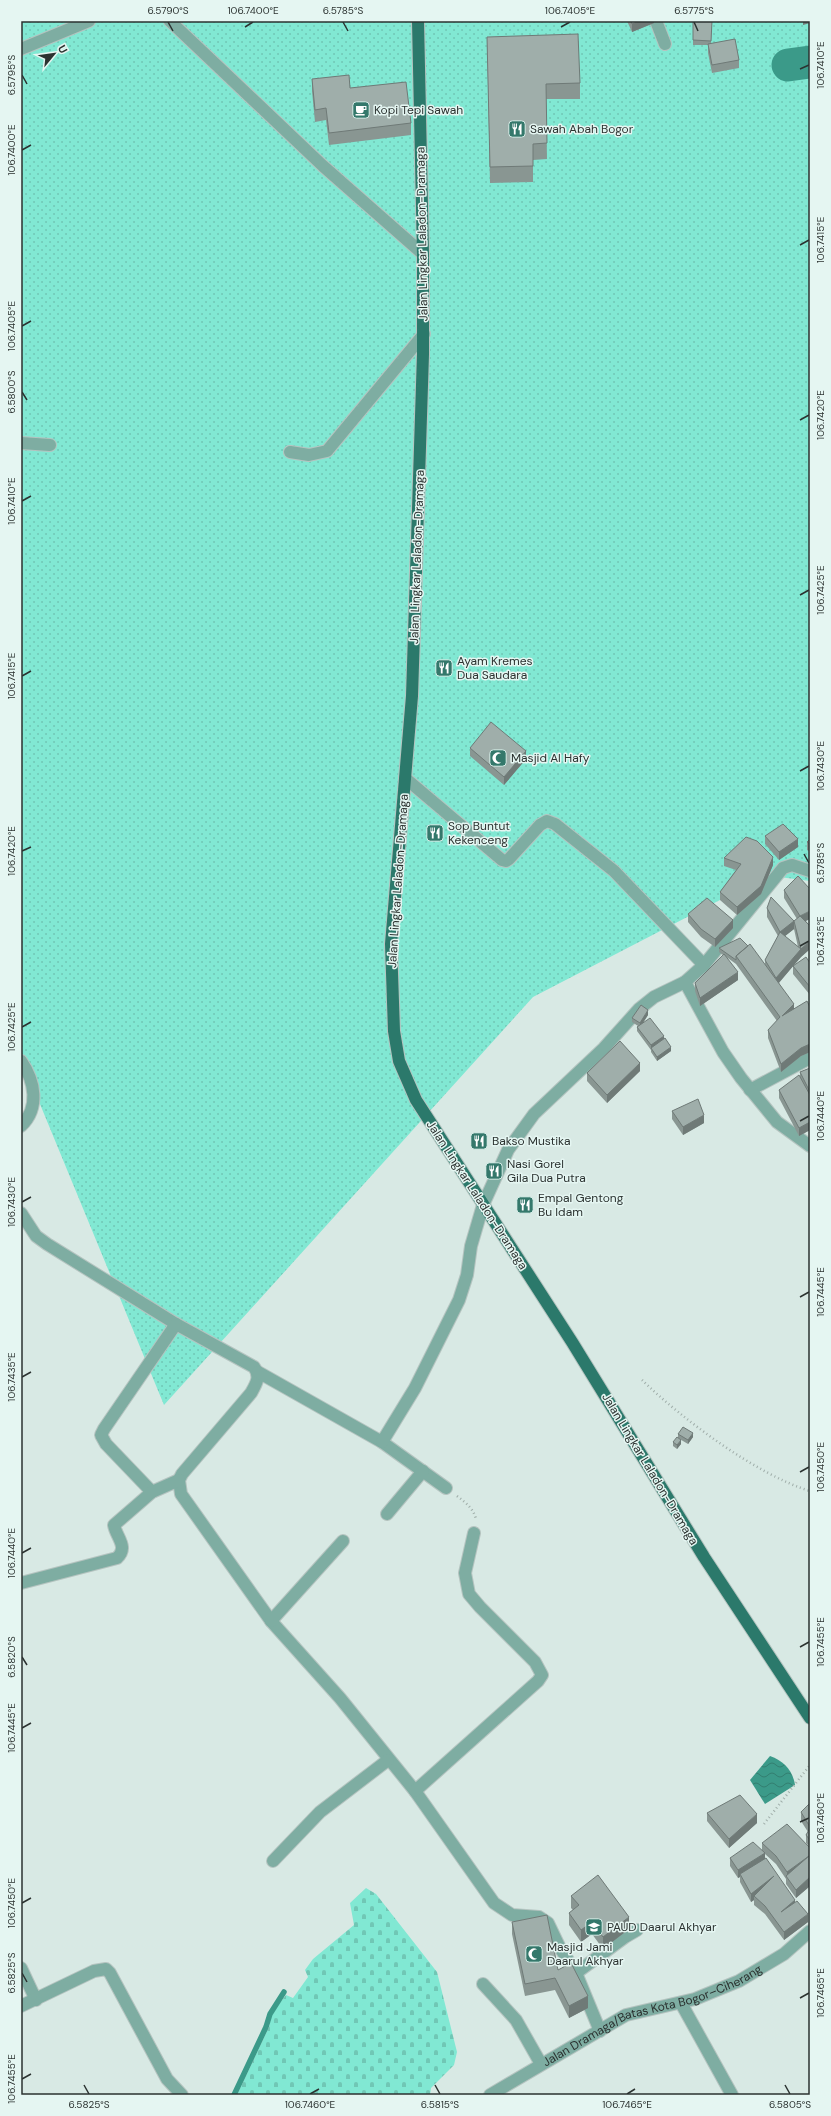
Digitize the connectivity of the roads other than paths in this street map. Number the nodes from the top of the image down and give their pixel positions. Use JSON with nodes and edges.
{"nodes":[{"id":1,"x":89,"y":21,"type":"edge"},
{"id":2,"x":170,"y":21,"type":"edge"},
{"id":3,"x":418,"y":21,"type":"edge"},
{"id":4,"x":656,"y":21,"type":"edge"},
{"id":5,"x":665,"y":44,"type":"dead end"},
{"id":6,"x":21,"y":49,"type":"edge"},
{"id":7,"x":423,"y":254,"type":"junction"},
{"id":8,"x":424,"y":334,"type":"junction"},
{"id":9,"x":21,"y":443,"type":"edge"},
{"id":10,"x":50,"y":445,"type":"dead end"},
{"id":11,"x":290,"y":452,"type":"dead end"},
{"id":12,"x":405,"y":778,"type":"junction"},
{"id":13,"x":810,"y":871,"type":"edge"},
{"id":14,"x":704,"y":965,"type":"junction"},
{"id":15,"x":685,"y":982,"type":"junction"},
{"id":16,"x":810,"y":1058,"type":"edge"},
{"id":17,"x":21,"y":1061,"type":"edge"},
{"id":18,"x":750,"y":1090,"type":"junction"},
{"id":19,"x":21,"y":1126,"type":"edge"},
{"id":20,"x":810,"y":1146,"type":"edge"},
{"id":21,"x":482,"y":1205,"type":"junction"},
{"id":22,"x":21,"y":1212,"type":"edge"},
{"id":23,"x":176,"y":1324,"type":"junction"},
{"id":24,"x":258,"y":1372,"type":"junction"},
{"id":25,"x":382,"y":1442,"type":"junction"},
{"id":26,"x":423,"y":1471,"type":"junction"},
{"id":27,"x":179,"y":1480,"type":"junction"},
{"id":28,"x":446,"y":1488,"type":"road end"},
{"id":29,"x":152,"y":1492,"type":"junction"},
{"id":30,"x":386,"y":1514,"type":"dead end"},
{"id":31,"x":474,"y":1534,"type":"road end"},
{"id":32,"x":343,"y":1541,"type":"dead end"},
{"id":33,"x":21,"y":1583,"type":"edge"},
{"id":34,"x":271,"y":1621,"type":"junction"},
{"id":35,"x":810,"y":1718,"type":"edge"},
{"id":36,"x":388,"y":1760,"type":"junction"},
{"id":37,"x":414,"y":1791,"type":"junction"},
{"id":38,"x":273,"y":1861,"type":"dead end"},
{"id":39,"x":637,"y":1930,"type":"dead end"},
{"id":40,"x":810,"y":1931,"type":"edge"},
{"id":41,"x":21,"y":1968,"type":"edge"},
{"id":42,"x":576,"y":1973,"type":"junction"},
{"id":43,"x":483,"y":1984,"type":"dead end"},
{"id":44,"x":36,"y":2000,"type":"junction"},
{"id":45,"x":681,"y":2003,"type":"junction"},
{"id":46,"x":21,"y":2006,"type":"edge"},
{"id":47,"x":600,"y":2031,"type":"junction"},
{"id":48,"x":541,"y":2064,"type":"junction"},
{"id":49,"x":731,"y":2092,"type":"edge"},
{"id":50,"x":182,"y":2095,"type":"edge"},
{"id":51,"x":490,"y":2095,"type":"edge"}],
"edges":[{"from":1,"to":6,"type":"street"},
{"from":2,"to":7,"type":"street"},
{"from":3,"to":7,"type":"main road","name":"Jalan Lingkar Laladon-Dramaga"},
{"from":4,"to":5,"type":"street"},
{"from":7,"to":8,"type":"main road","name":"Jalan Lingkar Laladon-Dramaga"},
{"from":8,"to":11,"type":"street"},
{"from":8,"to":12,"type":"main road","name":"Jalan Lingkar Laladon-Dramaga"},
{"from":9,"to":10,"type":"street"},
{"from":12,"to":14,"type":"street"},
{"from":12,"to":21,"type":"main road","name":"Jalan Lingkar Laladon-Dramaga"},
{"from":13,"to":14,"type":"street"},
{"from":14,"to":15,"type":"street"},
{"from":15,"to":18,"type":"street"},
{"from":15,"to":21,"type":"street"},
{"from":16,"to":18,"type":"street"},
{"from":17,"to":19,"type":"street"},
{"from":18,"to":20,"type":"street"},
{"from":21,"to":25,"type":"street"},
{"from":21,"to":35,"type":"main road","name":"Jalan Lingkar Laladon-Dramaga"},
{"from":22,"to":23,"type":"street"},
{"from":23,"to":24,"type":"street"},
{"from":23,"to":29,"type":"street"},
{"from":24,"to":25,"type":"street"},
{"from":24,"to":27,"type":"street"},
{"from":25,"to":26,"type":"street"},
{"from":26,"to":28,"type":"street"},
{"from":26,"to":30,"type":"street"},
{"from":27,"to":29,"type":"street"},
{"from":27,"to":34,"type":"street"},
{"from":29,"to":33,"type":"street"},
{"from":31,"to":37,"type":"street"},
{"from":32,"to":34,"type":"street"},
{"from":34,"to":36,"type":"street"},
{"from":36,"to":37,"type":"street"},
{"from":36,"to":38,"type":"street"},
{"from":37,"to":42,"type":"street"},
{"from":39,"to":42,"type":"street"},
{"from":40,"to":45,"type":"street","name":"Jalan Dramaga/Batas Kota Bogor–Ciherang"},
{"from":41,"to":44,"type":"street"},
{"from":42,"to":47,"type":"street"},
{"from":43,"to":48,"type":"street"},
{"from":44,"to":46,"type":"street"},
{"from":44,"to":50,"type":"street"},
{"from":45,"to":47,"type":"street","name":"Jalan Dramaga/Batas Kota Bogor–Ciherang"},
{"from":45,"to":49,"type":"street"},
{"from":47,"to":48,"type":"street","name":"Jalan Dramaga/Batas Kota Bogor–Ciherang"},
{"from":48,"to":51,"type":"street","name":"Jalan Dramaga/Batas Kota Bogor–Ciherang"}]}
